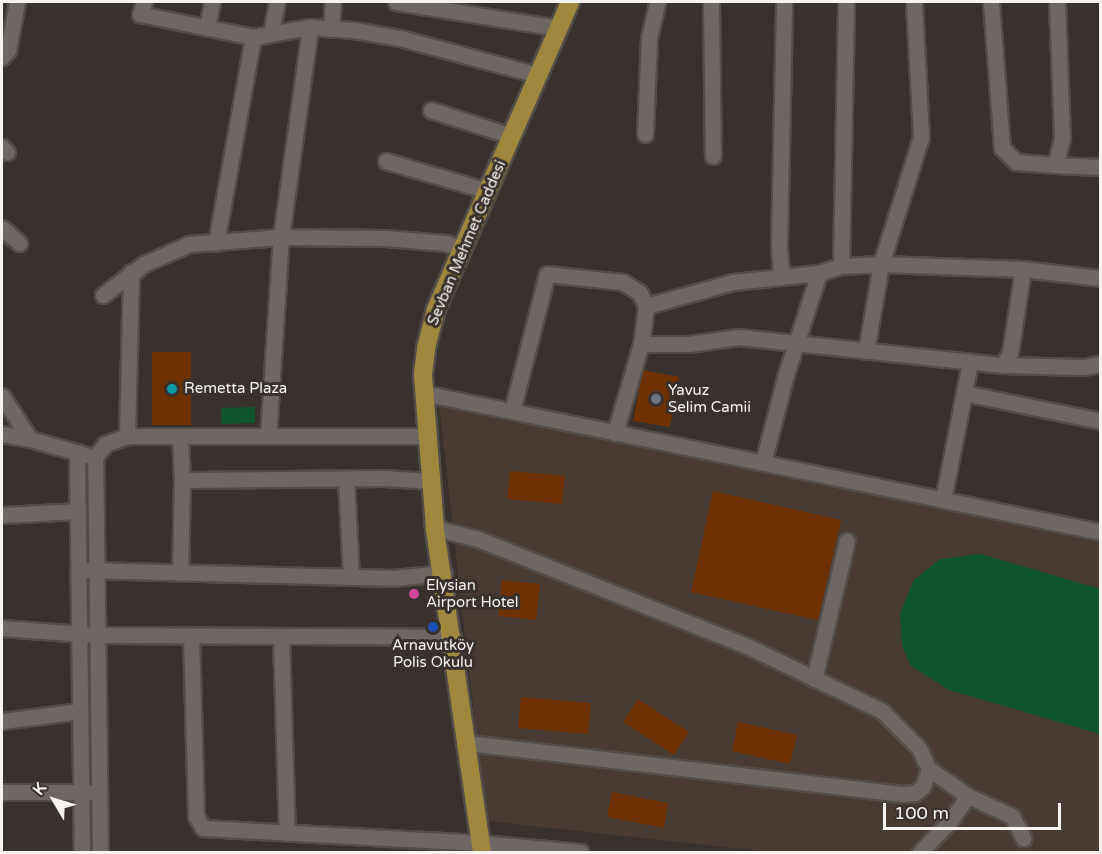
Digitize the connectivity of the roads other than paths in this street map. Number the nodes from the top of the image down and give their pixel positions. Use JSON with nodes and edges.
{"nodes":[{"id":1,"x":17,"y":2,"type":"edge"},
{"id":2,"x":144,"y":2,"type":"edge"},
{"id":3,"x":212,"y":2,"type":"edge"},
{"id":4,"x":277,"y":2,"type":"edge"},
{"id":5,"x":333,"y":2,"type":"edge"},
{"id":6,"x":396,"y":2,"type":"edge"},
{"id":7,"x":570,"y":2,"type":"edge"},
{"id":8,"x":657,"y":2,"type":"edge"},
{"id":9,"x":711,"y":2,"type":"edge"},
{"id":10,"x":784,"y":2,"type":"edge"},
{"id":11,"x":846,"y":2,"type":"edge"},
{"id":12,"x":914,"y":2,"type":"edge"},
{"id":13,"x":992,"y":2,"type":"edge"},
{"id":14,"x":1057,"y":2,"type":"edge"},
{"id":15,"x":310,"y":27,"type":"junction"},
{"id":16,"x":207,"y":28,"type":"junction"},
{"id":17,"x":558,"y":28,"type":"junction"},
{"id":18,"x":331,"y":29,"type":"junction"},
{"id":19,"x":271,"y":33,"type":"junction"},
{"id":20,"x":253,"y":37,"type":"junction"},
{"id":21,"x":2,"y":57,"type":"edge"},
{"id":22,"x":538,"y":75,"type":"junction"},
{"id":23,"x":431,"y":110,"type":"dead end"},
{"id":24,"x":645,"y":134,"type":"dead end"},
{"id":25,"x":511,"y":136,"type":"junction"},
{"id":26,"x":713,"y":156,"type":"dead end"},
{"id":27,"x":386,"y":161,"type":"dead end"},
{"id":28,"x":1055,"y":165,"type":"junction"},
{"id":29,"x":1101,"y":167,"type":"edge"},
{"id":30,"x":488,"y":191,"type":"junction"},
{"id":31,"x":2,"y":228,"type":"edge"},
{"id":32,"x":281,"y":237,"type":"junction"},
{"id":33,"x":19,"y":243,"type":"dead end"},
{"id":34,"x":216,"y":243,"type":"junction"},
{"id":35,"x":463,"y":249,"type":"junction"},
{"id":36,"x":882,"y":264,"type":"junction"},
{"id":37,"x":841,"y":266,"type":"junction"},
{"id":38,"x":1023,"y":269,"type":"junction"},
{"id":39,"x":131,"y":272,"type":"junction"},
{"id":40,"x":819,"y":273,"type":"junction"},
{"id":41,"x":781,"y":275,"type":"junction"},
{"id":42,"x":1101,"y":278,"type":"edge"},
{"id":43,"x":103,"y":295,"type":"dead end"},
{"id":44,"x":646,"y":306,"type":"junction"},
{"id":45,"x":641,"y":344,"type":"junction"},
{"id":46,"x":797,"y":344,"type":"junction"},
{"id":47,"x":866,"y":351,"type":"junction"},
{"id":48,"x":970,"y":362,"type":"junction"},
{"id":49,"x":1101,"y":364,"type":"edge"},
{"id":50,"x":1003,"y":365,"type":"junction"},
{"id":51,"x":423,"y":393,"type":"junction"},
{"id":52,"x":964,"y":393,"type":"junction"},
{"id":53,"x":2,"y":396,"type":"edge"},
{"id":54,"x":512,"y":411,"type":"junction"},
{"id":55,"x":1101,"y":421,"type":"edge"},
{"id":56,"x":615,"y":433,"type":"junction"},
{"id":57,"x":2,"y":434,"type":"edge"},
{"id":58,"x":127,"y":436,"type":"junction"},
{"id":59,"x":180,"y":436,"type":"junction"},
{"id":60,"x":268,"y":436,"type":"junction"},
{"id":61,"x":428,"y":436,"type":"junction"},
{"id":62,"x":30,"y":439,"type":"junction"},
{"id":63,"x":77,"y":452,"type":"junction"},
{"id":64,"x":94,"y":457,"type":"junction"},
{"id":65,"x":763,"y":463,"type":"junction"},
{"id":66,"x":346,"y":479,"type":"junction"},
{"id":67,"x":182,"y":480,"type":"junction"},
{"id":68,"x":431,"y":481,"type":"junction"},
{"id":69,"x":943,"y":500,"type":"junction"},
{"id":70,"x":78,"y":511,"type":"junction"},
{"id":71,"x":2,"y":515,"type":"edge"},
{"id":72,"x":435,"y":528,"type":"junction"},
{"id":73,"x":1101,"y":532,"type":"edge"},
{"id":74,"x":847,"y":542,"type":"dead end"},
{"id":75,"x":78,"y":568,"type":"junction"},
{"id":76,"x":96,"y":572,"type":"junction"},
{"id":77,"x":180,"y":573,"type":"junction"},
{"id":78,"x":444,"y":573,"type":"junction"},
{"id":79,"x":351,"y":577,"type":"junction"},
{"id":80,"x":2,"y":628,"type":"edge"},
{"id":81,"x":79,"y":634,"type":"junction"},
{"id":82,"x":96,"y":635,"type":"junction"},
{"id":83,"x":190,"y":636,"type":"junction"},
{"id":84,"x":281,"y":636,"type":"junction"},
{"id":85,"x":453,"y":637,"type":"junction"},
{"id":86,"x":814,"y":679,"type":"junction"},
{"id":87,"x":80,"y":711,"type":"junction"},
{"id":88,"x":2,"y":721,"type":"edge"},
{"id":89,"x":468,"y":743,"type":"junction"},
{"id":90,"x":929,"y":769,"type":"junction"},
{"id":91,"x":2,"y":792,"type":"edge"},
{"id":92,"x":81,"y":792,"type":"junction"},
{"id":93,"x":98,"y":792,"type":"junction"},
{"id":94,"x":968,"y":796,"type":"junction"},
{"id":95,"x":286,"y":833,"type":"junction"},
{"id":96,"x":348,"y":837,"type":"junction"},
{"id":97,"x":1023,"y":838,"type":"dead end"},
{"id":98,"x":482,"y":848,"type":"edge"},
{"id":99,"x":82,"y":852,"type":"edge"},
{"id":100,"x":100,"y":852,"type":"edge"},
{"id":101,"x":349,"y":852,"type":"edge"},
{"id":102,"x":581,"y":852,"type":"edge"},
{"id":103,"x":920,"y":852,"type":"edge"}],
"edges":[{"from":1,"to":21,"type":"street"},
{"from":2,"to":16,"type":"street"},
{"from":3,"to":16,"type":"street"},
{"from":4,"to":19,"type":"street"},
{"from":5,"to":18,"type":"street"},
{"from":6,"to":17,"type":"street"},
{"from":7,"to":17,"type":"main road","name":"Sevban Mehmet Caddesi"},
{"from":8,"to":24,"type":"street"},
{"from":9,"to":26,"type":"street"},
{"from":10,"to":41,"type":"street"},
{"from":11,"to":37,"type":"street"},
{"from":12,"to":36,"type":"street"},
{"from":13,"to":28,"type":"street"},
{"from":14,"to":28,"type":"street"},
{"from":15,"to":18,"type":"street"},
{"from":15,"to":19,"type":"street"},
{"from":15,"to":32,"type":"street"},
{"from":16,"to":20,"type":"street"},
{"from":17,"to":22,"type":"main road","name":"Sevban Mehmet Caddesi"},
{"from":18,"to":22,"type":"street"},
{"from":19,"to":20,"type":"street"},
{"from":20,"to":34,"type":"street"},
{"from":22,"to":25,"type":"main road","name":"Sevban Mehmet Caddesi"},
{"from":23,"to":25,"type":"street"},
{"from":25,"to":30,"type":"main road","name":"Sevban Mehmet Caddesi"},
{"from":27,"to":30,"type":"street"},
{"from":28,"to":29,"type":"street"},
{"from":30,"to":35,"type":"main road","name":"Sevban Mehmet Caddesi"},
{"from":31,"to":33,"type":"street"},
{"from":32,"to":34,"type":"street"},
{"from":32,"to":35,"type":"street"},
{"from":32,"to":60,"type":"street"},
{"from":34,"to":39,"type":"street"},
{"from":35,"to":51,"type":"main road","name":"Sevban Mehmet Caddesi"},
{"from":36,"to":37,"type":"street"},
{"from":36,"to":38,"type":"street"},
{"from":36,"to":47,"type":"street"},
{"from":37,"to":40,"type":"street"},
{"from":38,"to":42,"type":"street"},
{"from":38,"to":50,"type":"street"},
{"from":39,"to":43,"type":"street"},
{"from":39,"to":58,"type":"street"},
{"from":40,"to":41,"type":"street"},
{"from":40,"to":46,"type":"street"},
{"from":41,"to":44,"type":"street"},
{"from":44,"to":45,"type":"street"},
{"from":44,"to":54,"type":"street"},
{"from":45,"to":46,"type":"street"},
{"from":45,"to":56,"type":"street"},
{"from":46,"to":47,"type":"street"},
{"from":46,"to":65,"type":"street"},
{"from":47,"to":48,"type":"street"},
{"from":48,"to":50,"type":"street"},
{"from":48,"to":52,"type":"street"},
{"from":49,"to":50,"type":"street"},
{"from":51,"to":54,"type":"street"},
{"from":51,"to":61,"type":"main road","name":"Sevban Mehmet Caddesi"},
{"from":52,"to":55,"type":"street"},
{"from":52,"to":69,"type":"street"},
{"from":53,"to":62,"type":"street"},
{"from":54,"to":56,"type":"street"},
{"from":56,"to":65,"type":"street"},
{"from":57,"to":62,"type":"street"},
{"from":58,"to":59,"type":"street"},
{"from":58,"to":64,"type":"street"},
{"from":59,"to":60,"type":"street"},
{"from":59,"to":67,"type":"street"},
{"from":60,"to":61,"type":"street"},
{"from":61,"to":68,"type":"main road","name":"Sevban Mehmet Caddesi"},
{"from":62,"to":63,"type":"street"},
{"from":63,"to":64,"type":"street"},
{"from":63,"to":70,"type":"street"},
{"from":64,"to":76,"type":"street"},
{"from":65,"to":69,"type":"street"},
{"from":66,"to":67,"type":"street"},
{"from":66,"to":68,"type":"street"},
{"from":66,"to":79,"type":"street"},
{"from":67,"to":77,"type":"street"},
{"from":68,"to":72,"type":"main road","name":"Sevban Mehmet Caddesi"},
{"from":69,"to":73,"type":"street"},
{"from":70,"to":71,"type":"street"},
{"from":70,"to":75,"type":"street"},
{"from":72,"to":78,"type":"main road","name":"Sevban Mehmet Caddesi"},
{"from":72,"to":86,"type":"street"},
{"from":74,"to":86,"type":"street"},
{"from":75,"to":76,"type":"street"},
{"from":75,"to":81,"type":"street"},
{"from":76,"to":77,"type":"street"},
{"from":76,"to":82,"type":"street"},
{"from":77,"to":79,"type":"street"},
{"from":78,"to":79,"type":"street"},
{"from":78,"to":85,"type":"main road","name":"Sevban Mehmet Caddesi"},
{"from":80,"to":81,"type":"street"},
{"from":81,"to":82,"type":"street"},
{"from":81,"to":87,"type":"street"},
{"from":82,"to":83,"type":"street"},
{"from":82,"to":93,"type":"street"},
{"from":83,"to":84,"type":"street"},
{"from":83,"to":95,"type":"street"},
{"from":84,"to":85,"type":"street"},
{"from":84,"to":95,"type":"street"},
{"from":85,"to":89,"type":"main road","name":"Sevban Mehmet Caddesi"},
{"from":86,"to":90,"type":"street"},
{"from":87,"to":88,"type":"street"},
{"from":87,"to":92,"type":"street"},
{"from":89,"to":90,"type":"street"},
{"from":89,"to":98,"type":"main road","name":"Sevban Mehmet Caddesi"},
{"from":90,"to":94,"type":"street"},
{"from":91,"to":92,"type":"street"},
{"from":92,"to":93,"type":"street"},
{"from":92,"to":99,"type":"street"},
{"from":93,"to":100,"type":"street"},
{"from":94,"to":97,"type":"street"},
{"from":94,"to":103,"type":"street"},
{"from":95,"to":96,"type":"street"},
{"from":96,"to":98,"type":"street"},
{"from":96,"to":101,"type":"street"},
{"from":98,"to":102,"type":"street"}]}
